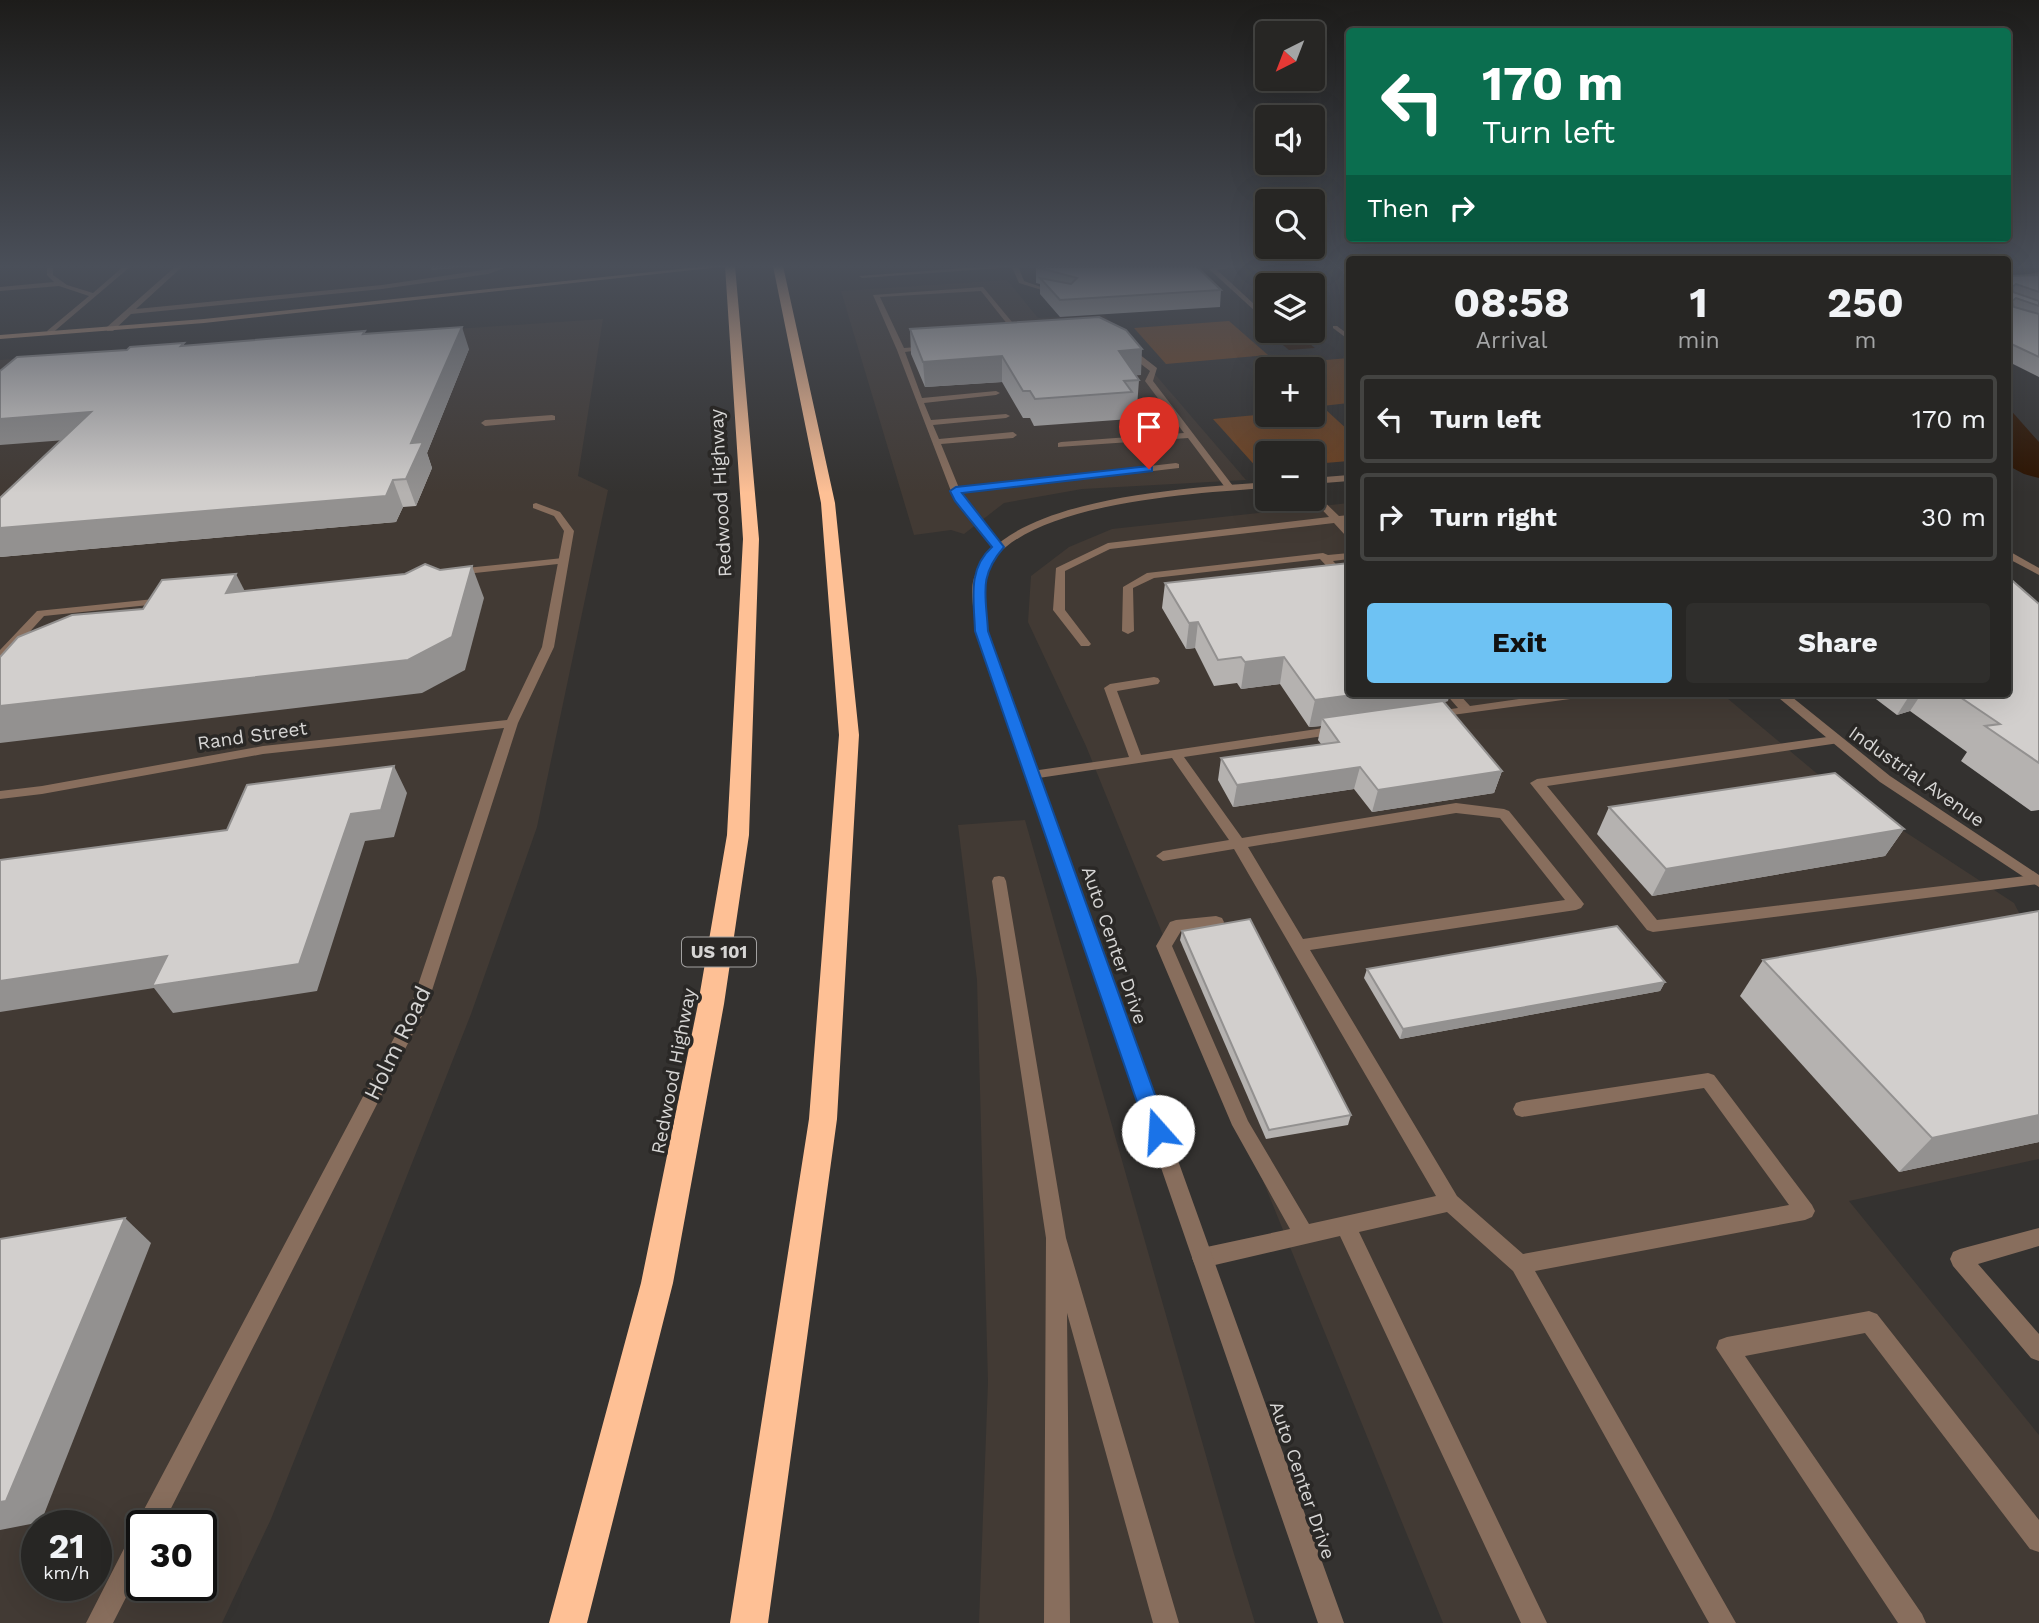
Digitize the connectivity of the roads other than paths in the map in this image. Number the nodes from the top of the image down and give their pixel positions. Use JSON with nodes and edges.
{"nodes":[{"id":1,"x":734,"y":342,"type":"edge"},
{"id":2,"x":794,"y":342,"type":"edge"},
{"id":3,"x":897,"y":342,"type":"edge"},
{"id":4,"x":1118,"y":345,"type":"edge"},
{"id":5,"x":940,"y":348,"type":"edge"},
{"id":6,"x":901,"y":350,"type":"junction"},
{"id":7,"x":996,"y":393,"type":"edge"},
{"id":8,"x":919,"y":401,"type":"junction"},
{"id":9,"x":1006,"y":416,"type":"dead end"},
{"id":10,"x":552,"y":418,"type":"dead end"},
{"id":11,"x":485,"y":423,"type":"dead end"},
{"id":12,"x":928,"y":424,"type":"junction"},
{"id":13,"x":1013,"y":435,"type":"dead end"},
{"id":14,"x":1190,"y":435,"type":"junction"},
{"id":15,"x":936,"y":442,"type":"junction"},
{"id":16,"x":1060,"y":445,"type":"dead end"},
{"id":17,"x":1176,"y":466,"type":"dead end"},
{"id":18,"x":1346,"y":478,"type":"edge"},
{"id":19,"x":1325,"y":480,"type":"edge"},
{"id":20,"x":1255,"y":486,"type":"edge"},
{"id":21,"x":1230,"y":488,"type":"junction"},
{"id":22,"x":956,"y":491,"type":"junction"},
{"id":23,"x":536,"y":506,"type":"dead end"},
{"id":24,"x":1325,"y":507,"type":"edge"},
{"id":25,"x":1346,"y":517,"type":"edge"},
{"id":26,"x":1336,"y":519,"type":"junction"},
{"id":27,"x":1346,"y":530,"type":"edge"},
{"id":28,"x":998,"y":547,"type":"junction"},
{"id":29,"x":1346,"y":555,"type":"edge"},
{"id":30,"x":2011,"y":555,"type":"edge"},
{"id":31,"x":1326,"y":558,"type":"junction"},
{"id":32,"x":563,"y":561,"type":"junction"},
{"id":33,"x":2039,"y":572,"type":"edge"},
{"id":34,"x":440,"y":574,"type":"edge"},
{"id":35,"x":1346,"y":581,"type":"edge"},
{"id":36,"x":178,"y":599,"type":"edge"},
{"id":37,"x":1128,"y":631,"type":"dead end"},
{"id":38,"x":1085,"y":644,"type":"dead end"},
{"id":39,"x":0,"y":657,"type":"edge"},
{"id":40,"x":1154,"y":681,"type":"dead end"},
{"id":41,"x":1455,"y":697,"type":"edge"},
{"id":42,"x":1557,"y":697,"type":"edge"},
{"id":43,"x":1784,"y":697,"type":"edge"},
{"id":44,"x":1467,"y":710,"type":"junction"},
{"id":45,"x":1425,"y":716,"type":"edge"},
{"id":46,"x":512,"y":723,"type":"junction"},
{"id":47,"x":1356,"y":727,"type":"edge"},
{"id":48,"x":1833,"y":740,"type":"junction"},
{"id":49,"x":1177,"y":755,"type":"junction"},
{"id":50,"x":1137,"y":761,"type":"junction"},
{"id":51,"x":1032,"y":775,"type":"junction"},
{"id":52,"x":0,"y":794,"type":"edge"},
{"id":53,"x":1238,"y":843,"type":"junction"},
{"id":54,"x":1163,"y":856,"type":"dead end"},
{"id":55,"x":999,"y":881,"type":"dead end"},
{"id":56,"x":2037,"y":881,"type":"edge"},
{"id":57,"x":1216,"y":922,"type":"edge"},
{"id":58,"x":1299,"y":946,"type":"junction"},
{"id":59,"x":1522,"y":1109,"type":"dead end"},
{"id":60,"x":1450,"y":1202,"type":"junction"},
{"id":61,"x":1346,"y":1227,"type":"junction"},
{"id":62,"x":1306,"y":1236,"type":"junction"},
{"id":63,"x":2039,"y":1237,"type":"edge"},
{"id":64,"x":1056,"y":1238,"type":"junction"},
{"id":65,"x":1202,"y":1258,"type":"junction"},
{"id":66,"x":1520,"y":1264,"type":"junction"},
{"id":67,"x":2039,"y":1350,"type":"edge"},
{"id":68,"x":157,"y":1510,"type":"edge"},
{"id":69,"x":2039,"y":1540,"type":"edge"},
{"id":70,"x":126,"y":1571,"type":"edge"},
{"id":71,"x":99,"y":1623,"type":"edge"},
{"id":72,"x":568,"y":1623,"type":"edge"},
{"id":73,"x":749,"y":1623,"type":"edge"},
{"id":74,"x":1058,"y":1623,"type":"edge"},
{"id":75,"x":1166,"y":1623,"type":"edge"},
{"id":76,"x":1331,"y":1623,"type":"edge"},
{"id":77,"x":1534,"y":1623,"type":"edge"},
{"id":78,"x":1723,"y":1623,"type":"edge"},
{"id":79,"x":1913,"y":1623,"type":"edge"}],
"edges":[{"from":1,"to":72,"type":"highway","name":"Redwood Highway","number":"US 101"},
{"from":2,"to":73,"type":"highway"},
{"from":3,"to":6,"type":"street"},
{"from":4,"to":14,"type":"street"},
{"from":5,"to":6,"type":"street"},
{"from":6,"to":8,"type":"street"},
{"from":7,"to":8,"type":"street"},
{"from":8,"to":12,"type":"street"},
{"from":9,"to":12,"type":"street"},
{"from":10,"to":11,"type":"street"},
{"from":12,"to":15,"type":"street"},
{"from":13,"to":15,"type":"street"},
{"from":14,"to":16,"type":"street"},
{"from":14,"to":21,"type":"street"},
{"from":15,"to":22,"type":"street"},
{"from":17,"to":22,"type":"street"},
{"from":18,"to":19,"type":"street"},
{"from":20,"to":21,"type":"street","name":"Auto Center Drive"},
{"from":21,"to":28,"type":"street","name":"Auto Center Drive"},
{"from":22,"to":28,"type":"street"},
{"from":23,"to":32,"type":"street","name":"Holm Road"},
{"from":24,"to":26,"type":"street"},
{"from":25,"to":26,"type":"street"},
{"from":26,"to":27,"type":"street"},
{"from":26,"to":38,"type":"street"},
{"from":28,"to":51,"type":"street","name":"Auto Center Drive"},
{"from":29,"to":31,"type":"street"},
{"from":30,"to":33,"type":"street"},
{"from":31,"to":35,"type":"street"},
{"from":31,"to":37,"type":"street"},
{"from":32,"to":34,"type":"street"},
{"from":32,"to":46,"type":"street","name":"Holm Road"},
{"from":36,"to":39,"type":"street"},
{"from":40,"to":50,"type":"street"},
{"from":41,"to":44,"type":"street"},
{"from":42,"to":44,"type":"street"},
{"from":43,"to":48,"type":"street","name":"Industrial Avenue"},
{"from":44,"to":45,"type":"street"},
{"from":46,"to":52,"type":"street","name":"Rand Street"},
{"from":46,"to":68,"type":"street","name":"Holm Road"},
{"from":47,"to":49,"type":"street"},
{"from":48,"to":56,"type":"street","name":"Industrial Avenue"},
{"from":48,"to":56,"type":"street"},
{"from":49,"to":50,"type":"street"},
{"from":49,"to":53,"type":"street"},
{"from":50,"to":51,"type":"street"},
{"from":51,"to":65,"type":"street","name":"Auto Center Drive"},
{"from":53,"to":54,"type":"street"},
{"from":53,"to":58,"type":"street"},
{"from":53,"to":58,"type":"street"},
{"from":55,"to":64,"type":"street"},
{"from":57,"to":62,"type":"street"},
{"from":58,"to":60,"type":"street"},
{"from":59,"to":66,"type":"street"},
{"from":60,"to":61,"type":"street"},
{"from":60,"to":66,"type":"street"},
{"from":61,"to":62,"type":"street"},
{"from":61,"to":77,"type":"street"},
{"from":62,"to":65,"type":"street"},
{"from":63,"to":67,"type":"street"},
{"from":64,"to":74,"type":"street"},
{"from":64,"to":75,"type":"street"},
{"from":65,"to":76,"type":"street","name":"Auto Center Drive"},
{"from":66,"to":78,"type":"street"},
{"from":69,"to":79,"type":"street"},
{"from":70,"to":71,"type":"street"}]}
